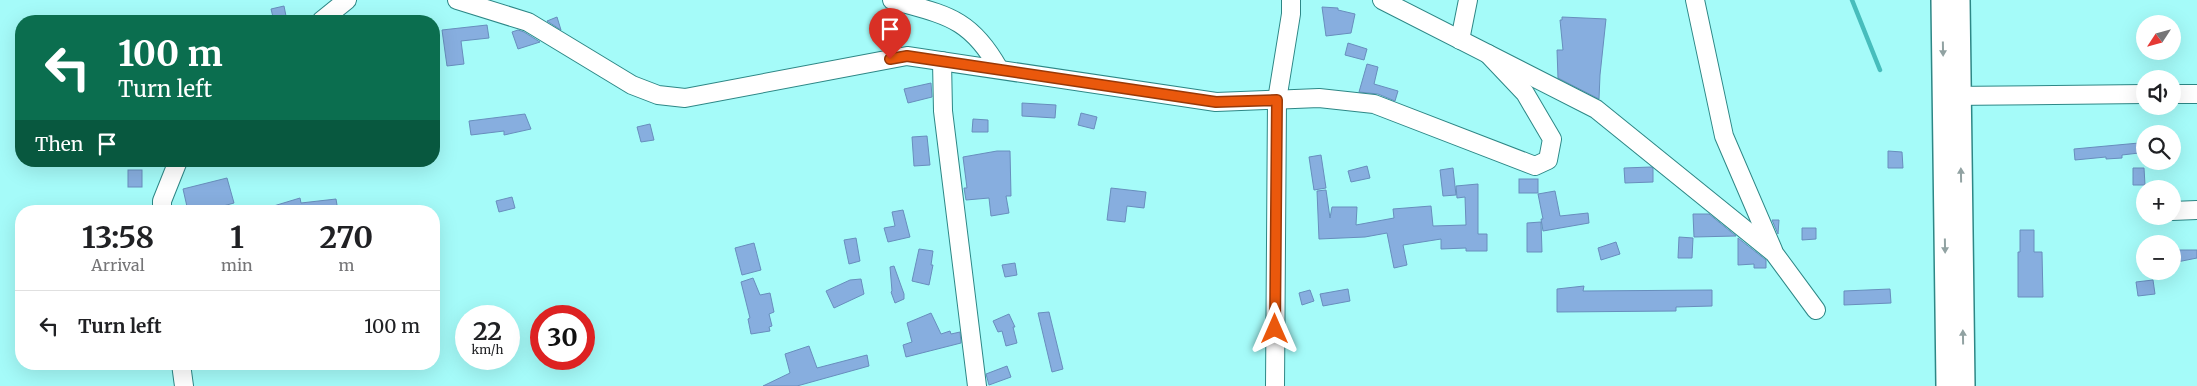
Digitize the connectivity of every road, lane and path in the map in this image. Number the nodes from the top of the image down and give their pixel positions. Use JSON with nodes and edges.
{"nodes":[{"id":1,"x":347,"y":0,"type":"edge"},
{"id":2,"x":457,"y":0,"type":"edge"},
{"id":3,"x":892,"y":0,"type":"edge"},
{"id":4,"x":1291,"y":0,"type":"edge"},
{"id":5,"x":1382,"y":0,"type":"edge"},
{"id":6,"x":1468,"y":0,"type":"edge"},
{"id":7,"x":1695,"y":0,"type":"edge"},
{"id":8,"x":1942,"y":0,"type":"edge"},
{"id":9,"x":1959,"y":0,"type":"edge"},
{"id":10,"x":328,"y":15,"type":"edge"},
{"id":11,"x":1460,"y":40,"type":"junction"},
{"id":12,"x":1488,"y":54,"type":"junction"},
{"id":13,"x":942,"y":61,"type":"junction"},
{"id":14,"x":998,"y":69,"type":"junction"},
{"id":15,"x":2136,"y":94,"type":"edge"},
{"id":16,"x":2181,"y":94,"type":"edge"},
{"id":17,"x":2197,"y":94,"type":"edge"},
{"id":18,"x":1952,"y":96,"type":"junction"},
{"id":19,"x":1277,"y":100,"type":"junction"},
{"id":20,"x":176,"y":167,"type":"edge"},
{"id":21,"x":162,"y":205,"type":"edge"},
{"id":22,"x":2197,"y":210,"type":"edge"},
{"id":23,"x":2181,"y":211,"type":"edge"},
{"id":24,"x":1774,"y":252,"type":"junction"},
{"id":25,"x":1816,"y":310,"type":"dead end"},
{"id":26,"x":182,"y":370,"type":"edge"},
{"id":27,"x":184,"y":386,"type":"edge"},
{"id":28,"x":977,"y":386,"type":"edge"},
{"id":29,"x":1275,"y":386,"type":"edge"},
{"id":30,"x":1947,"y":386,"type":"edge"},
{"id":31,"x":1964,"y":386,"type":"edge"}],
"edges":[{"from":1,"to":10,"type":"street"},
{"from":2,"to":13,"type":"street"},
{"from":3,"to":14,"type":"street"},
{"from":4,"to":19,"type":"street"},
{"from":5,"to":11,"type":"street"},
{"from":6,"to":11,"type":"street"},
{"from":7,"to":24,"type":"street"},
{"from":8,"to":18,"type":"street","one_way":true},
{"from":9,"to":18,"type":"street"},
{"from":11,"to":12,"type":"street"},
{"from":12,"to":19,"type":"street"},
{"from":12,"to":24,"type":"street"},
{"from":13,"to":14,"type":"street"},
{"from":13,"to":28,"type":"street"},
{"from":14,"to":19,"type":"street"},
{"from":15,"to":18,"type":"street"},
{"from":16,"to":17,"type":"street"},
{"from":18,"to":30,"type":"street","one_way":true},
{"from":31,"to":18,"type":"street","one_way":true},
{"from":19,"to":29,"type":"street"},
{"from":20,"to":21,"type":"street"},
{"from":22,"to":23,"type":"street"},
{"from":24,"to":25,"type":"street"},
{"from":26,"to":27,"type":"street"}]}
